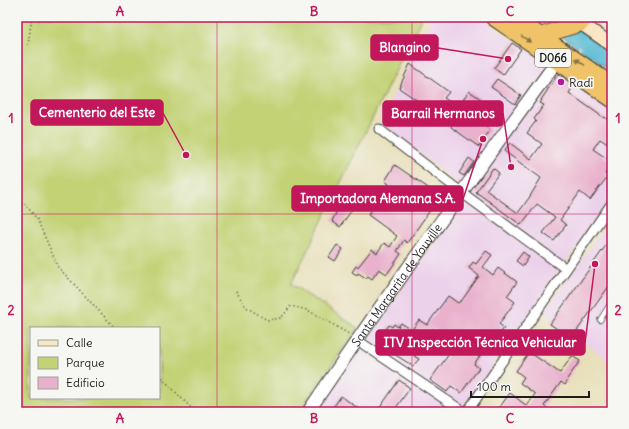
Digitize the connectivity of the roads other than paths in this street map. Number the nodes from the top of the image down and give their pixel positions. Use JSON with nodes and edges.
{"nodes":[{"id":1,"x":494,"y":17,"type":"edge"},
{"id":2,"x":514,"y":17,"type":"edge"},
{"id":3,"x":580,"y":19,"type":"edge"},
{"id":4,"x":540,"y":36,"type":"junction"},
{"id":5,"x":612,"y":45,"type":"edge"},
{"id":6,"x":557,"y":61,"type":"junction"},
{"id":7,"x":612,"y":85,"type":"edge"},
{"id":8,"x":612,"y":100,"type":"edge"},
{"id":9,"x":379,"y":129,"type":"dead end"},
{"id":10,"x":460,"y":192,"type":"junction"},
{"id":11,"x":612,"y":203,"type":"edge"},
{"id":12,"x":566,"y":269,"type":"junction"},
{"id":13,"x":612,"y":301,"type":"edge"},
{"id":14,"x":600,"y":320,"type":"dead end"},
{"id":15,"x":353,"y":338,"type":"junction"},
{"id":16,"x":308,"y":412,"type":"edge"},
{"id":17,"x":466,"y":412,"type":"edge"}],
"edges":[{"from":1,"to":6,"type":"highway","number":"D066","one_way":true},
{"from":2,"to":4,"type":"highway","number":"D066"},
{"from":3,"to":4,"type":"highway"},
{"from":3,"to":5,"type":"main road"},
{"from":7,"to":4,"type":"highway","number":"D066","one_way":true},
{"from":6,"to":8,"type":"highway","number":"D066"},
{"from":6,"to":10,"type":"street","name":"Santa Margarita de Youville"},
{"from":9,"to":10,"type":"street"},
{"from":10,"to":12,"type":"street"},
{"from":10,"to":15,"type":"street","name":"Santa Margarita de Youville"},
{"from":11,"to":12,"type":"street"},
{"from":12,"to":17,"type":"street"},
{"from":13,"to":14,"type":"lane"},
{"from":15,"to":16,"type":"street","name":"Santa Margarita de Youville"},
{"from":15,"to":17,"type":"street"}]}
